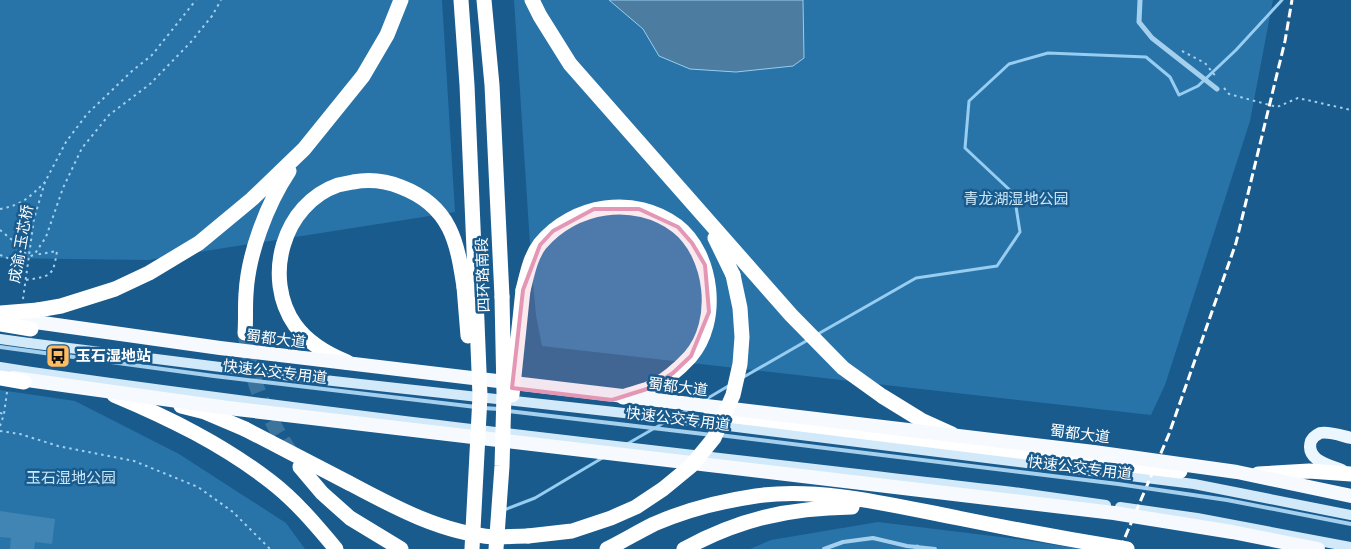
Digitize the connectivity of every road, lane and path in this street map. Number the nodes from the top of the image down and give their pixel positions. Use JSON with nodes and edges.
{"nodes":[{"id":1,"x":196,"y":0,"type":"edge"},
{"id":2,"x":221,"y":0,"type":"edge"},
{"id":3,"x":401,"y":0,"type":"edge"},
{"id":4,"x":461,"y":0,"type":"edge"},
{"id":5,"x":484,"y":0,"type":"edge"},
{"id":6,"x":532,"y":0,"type":"edge"},
{"id":7,"x":1140,"y":0,"type":"edge"},
{"id":8,"x":1208,"y":67,"type":"dead end"},
{"id":9,"x":1217,"y":78,"type":"dead end"},
{"id":10,"x":1223,"y":86,"type":"dead end"},
{"id":11,"x":1217,"y":90,"type":"dead end"},
{"id":12,"x":1351,"y":110,"type":"edge"},
{"id":13,"x":304,"y":149,"type":"junction"},
{"id":14,"x":45,"y":182,"type":"junction"},
{"id":15,"x":0,"y":209,"type":"edge"},
{"id":16,"x":708,"y":222,"type":"junction"},
{"id":17,"x":0,"y":230,"type":"edge"},
{"id":18,"x":0,"y":255,"type":"edge"},
{"id":19,"x":34,"y":255,"type":"junction"},
{"id":20,"x":28,"y":256,"type":"junction"},
{"id":21,"x":26,"y":280,"type":"junction"},
{"id":22,"x":470,"y":292,"type":"junction"},
{"id":23,"x":23,"y":300,"type":"dead end"},
{"id":24,"x":0,"y":313,"type":"edge"},
{"id":25,"x":0,"y":317,"type":"edge"},
{"id":26,"x":0,"y":324,"type":"edge"},
{"id":27,"x":245,"y":333,"type":"tunnel mouth"},
{"id":28,"x":30,"y":336,"type":"junction"},
{"id":29,"x":0,"y":339,"type":"edge"},
{"id":30,"x":0,"y":347,"type":"edge"},
{"id":31,"x":0,"y":367,"type":"edge"},
{"id":32,"x":367,"y":370,"type":"junction"},
{"id":33,"x":25,"y":377,"type":"junction"},
{"id":34,"x":3,"y":380,"type":"edge"},
{"id":35,"x":114,"y":395,"type":"junction"},
{"id":36,"x":612,"y":400,"type":"junction"},
{"id":37,"x":0,"y":413,"type":"edge"},
{"id":38,"x":4,"y":414,"type":"junction"},
{"id":39,"x":0,"y":426,"type":"edge"},
{"id":40,"x":0,"y":431,"type":"edge"},
{"id":41,"x":1351,"y":438,"type":"edge"},
{"id":42,"x":984,"y":447,"type":"junction"},
{"id":43,"x":502,"y":466,"type":"junction"},
{"id":44,"x":300,"y":467,"type":"tunnel mouth"},
{"id":45,"x":1351,"y":474,"type":"edge"},
{"id":46,"x":1351,"y":496,"type":"edge"},
{"id":47,"x":905,"y":508,"type":"junction"},
{"id":48,"x":1351,"y":515,"type":"edge"},
{"id":49,"x":1351,"y":524,"type":"edge"},
{"id":50,"x":1351,"y":547,"type":"edge"},
{"id":51,"x":917,"y":548,"type":"edge"},
{"id":52,"x":270,"y":549,"type":"edge"},
{"id":53,"x":336,"y":549,"type":"edge"},
{"id":54,"x":401,"y":549,"type":"edge"},
{"id":55,"x":472,"y":549,"type":"edge"},
{"id":56,"x":496,"y":549,"type":"edge"},
{"id":57,"x":608,"y":549,"type":"edge"},
{"id":58,"x":684,"y":549,"type":"edge"},
{"id":59,"x":824,"y":549,"type":"edge"},
{"id":60,"x":935,"y":549,"type":"edge"},
{"id":61,"x":1127,"y":549,"type":"edge"},
{"id":62,"x":1318,"y":549,"type":"edge"}],
"edges":[{"from":1,"to":14,"type":"path","name":"成渝·玉芯桥","bridge":true},
{"from":2,"to":19,"type":"path"},
{"from":3,"to":13,"type":"highway"},
{"from":4,"to":22,"type":"highway","name":"四环路南段"},
{"from":5,"to":43,"type":"highway","name":"四环路南段","bridge":true},
{"from":6,"to":16,"type":"highway"},
{"from":7,"to":11,"type":"street"},
{"from":8,"to":9,"type":"path"},
{"from":10,"to":12,"type":"path"},
{"from":13,"to":24,"type":"highway","bridge":true},
{"from":13,"to":27,"type":"highway"},
{"from":14,"to":15,"type":"path"},
{"from":14,"to":20,"type":"path","name":"成渝·玉芯桥","bridge":true},
{"from":16,"to":35,"type":"highway","bridge":true},
{"from":16,"to":42,"type":"highway"},
{"from":17,"to":20,"type":"path"},
{"from":18,"to":19,"type":"path"},
{"from":19,"to":21,"type":"path"},
{"from":20,"to":21,"type":"path","name":"成渝·玉芯桥","bridge":true},
{"from":21,"to":23,"type":"path","name":"成渝·玉芯桥","bridge":true},
{"from":22,"to":32,"type":"highway"},
{"from":22,"to":55,"type":"highway","name":"四环路南段","bridge":true},
{"from":25,"to":46,"type":"highway","name":"蜀都大道","bridge":true},
{"from":26,"to":28,"type":"highway","bridge":true},
{"from":28,"to":29,"type":"main road","bridge":true},
{"from":28,"to":32,"type":"highway"},
{"from":28,"to":48,"type":"main road"},
{"from":30,"to":49,"type":"lane","name":"快速公交专用道","bridge":true},
{"from":31,"to":33,"type":"main road","bridge":true},
{"from":32,"to":36,"type":"highway"},
{"from":33,"to":34,"type":"highway","bridge":true},
{"from":33,"to":35,"type":"highway"},
{"from":33,"to":50,"type":"main road"},
{"from":34,"to":38,"type":"path","bridge":true},
{"from":34,"to":62,"type":"highway","bridge":true},
{"from":35,"to":53,"type":"highway"},
{"from":36,"to":42,"type":"highway"},
{"from":36,"to":43,"type":"highway","bridge":true},
{"from":37,"to":38,"type":"path","bridge":true},
{"from":38,"to":39,"type":"path","bridge":true},
{"from":40,"to":52,"type":"path"},
{"from":41,"to":45,"type":"main road"},
{"from":42,"to":45,"type":"highway"},
{"from":43,"to":56,"type":"highway","name":"四环路南段","bridge":true},
{"from":44,"to":54,"type":"highway"},
{"from":47,"to":57,"type":"highway"},
{"from":47,"to":58,"type":"highway"},
{"from":47,"to":61,"type":"highway"},
{"from":51,"to":59,"type":"lane"},
{"from":51,"to":60,"type":"lane"}]}
